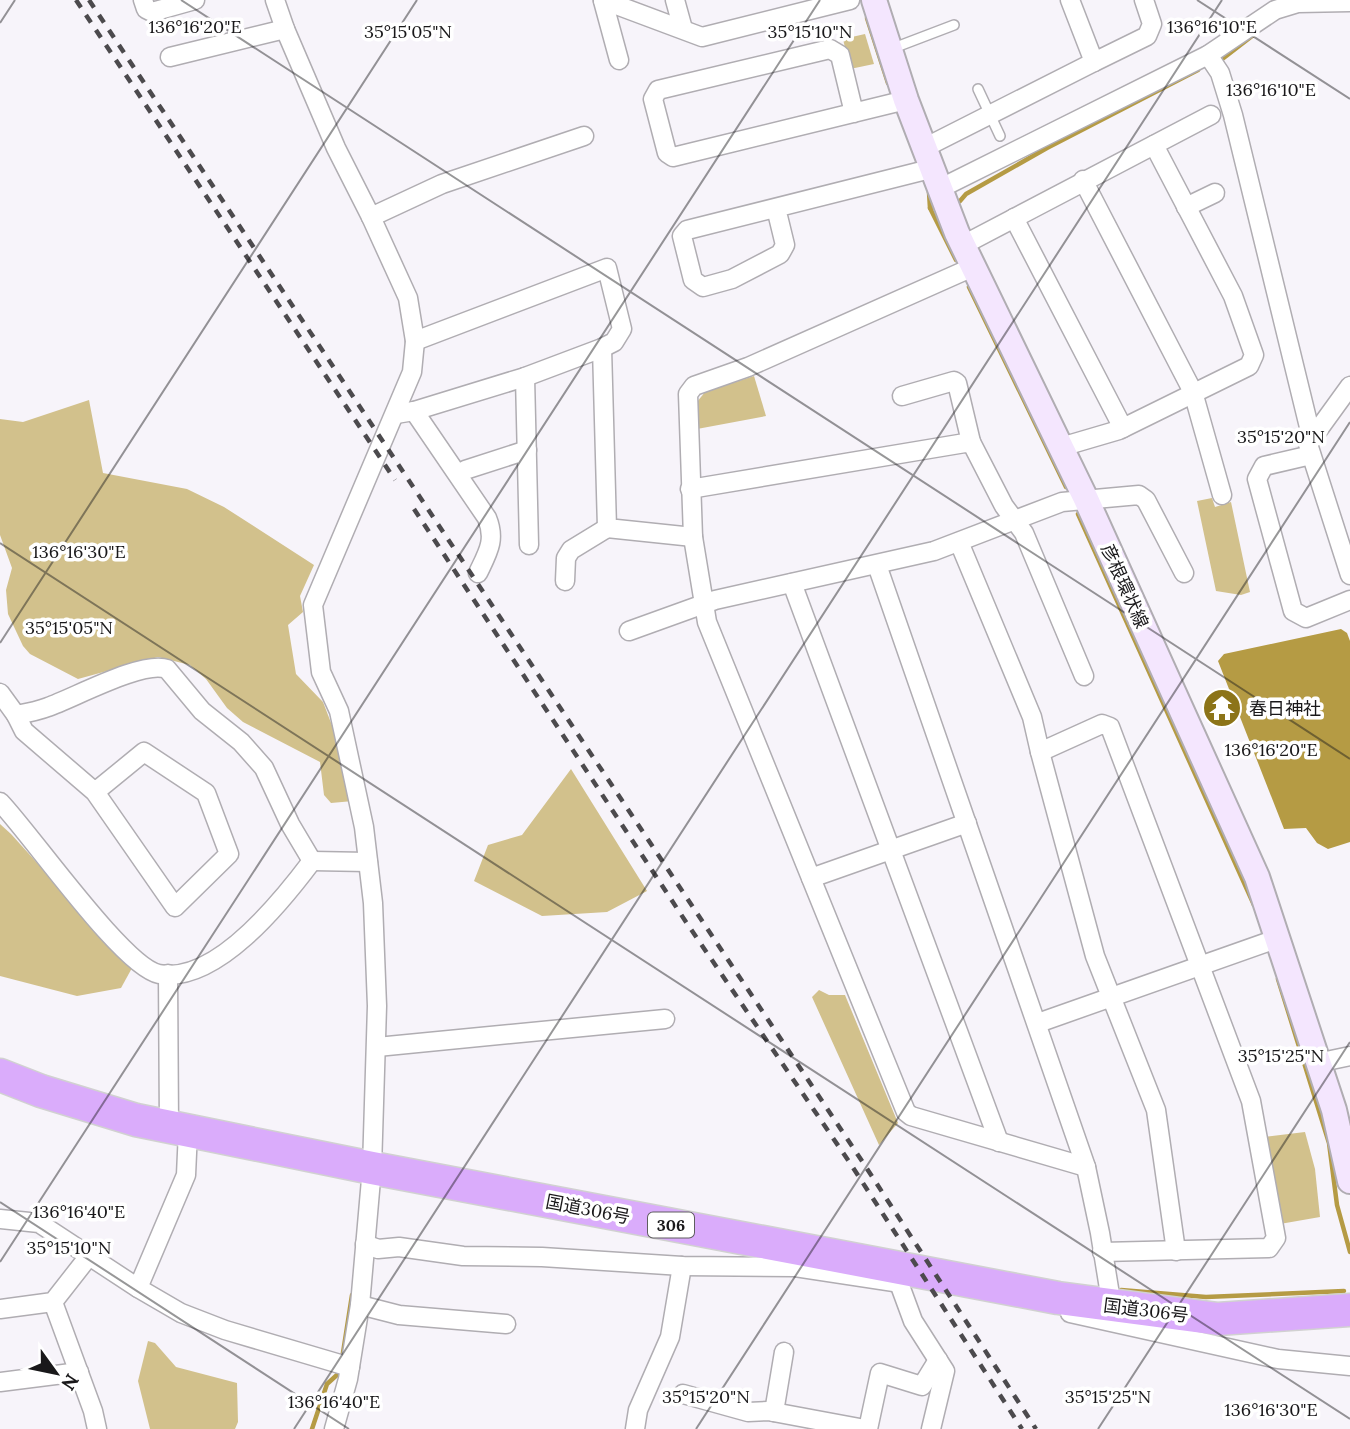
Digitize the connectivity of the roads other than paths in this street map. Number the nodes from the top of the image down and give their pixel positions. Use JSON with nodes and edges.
{"nodes":[{"id":1,"x":143,"y":0,"type":"edge"},
{"id":2,"x":195,"y":0,"type":"edge"},
{"id":3,"x":275,"y":0,"type":"edge"},
{"id":4,"x":675,"y":0,"type":"edge"},
{"id":5,"x":850,"y":0,"type":"edge"},
{"id":6,"x":874,"y":0,"type":"edge"},
{"id":7,"x":1070,"y":0,"type":"edge"},
{"id":8,"x":603,"y":1,"type":"edge"},
{"id":9,"x":1350,"y":2,"type":"edge"},
{"id":10,"x":825,"y":3,"type":"edge"},
{"id":11,"x":1150,"y":3,"type":"edge"},
{"id":12,"x":954,"y":24,"type":"dead end"},
{"id":13,"x":285,"y":29,"type":"junction"},
{"id":14,"x":682,"y":29,"type":"junction"},
{"id":15,"x":889,"y":50,"type":"junction"},
{"id":16,"x":1208,"y":55,"type":"junction"},
{"id":17,"x":170,"y":57,"type":"dead end"},
{"id":18,"x":619,"y":60,"type":"dead end"},
{"id":19,"x":1094,"y":62,"type":"junction"},
{"id":20,"x":978,"y":89,"type":"dead end"},
{"id":21,"x":906,"y":100,"type":"junction"},
{"id":22,"x":854,"y":113,"type":"junction"},
{"id":23,"x":989,"y":115,"type":"junction"},
{"id":24,"x":1211,"y":115,"type":"dead end"},
{"id":25,"x":584,"y":136,"type":"dead end"},
{"id":26,"x":1000,"y":136,"type":"dead end"},
{"id":27,"x":1154,"y":145,"type":"junction"},
{"id":28,"x":936,"y":176,"type":"junction"},
{"id":29,"x":1083,"y":180,"type":"junction"},
{"id":30,"x":1215,"y":193,"type":"dead end"},
{"id":31,"x":1186,"y":207,"type":"junction"},
{"id":32,"x":776,"y":208,"type":"junction"},
{"id":33,"x":372,"y":217,"type":"junction"},
{"id":34,"x":1014,"y":218,"type":"junction"},
{"id":35,"x":964,"y":248,"type":"junction"},
{"id":36,"x":415,"y":341,"type":"junction"},
{"id":37,"x":602,"y":348,"type":"junction"},
{"id":38,"x":525,"y":376,"type":"junction"},
{"id":39,"x":1350,"y":386,"type":"edge"},
{"id":40,"x":1193,"y":391,"type":"junction"},
{"id":41,"x":902,"y":396,"type":"dead end"},
{"id":42,"x":405,"y":412,"type":"junction"},
{"id":43,"x":1123,"y":428,"type":"junction"},
{"id":44,"x":1316,"y":432,"type":"junction"},
{"id":45,"x":971,"y":442,"type":"junction"},
{"id":46,"x":1061,"y":447,"type":"junction"},
{"id":47,"x":527,"y":450,"type":"junction"},
{"id":48,"x":1311,"y":455,"type":"junction"},
{"id":49,"x":465,"y":470,"type":"dead end"},
{"id":50,"x":690,"y":489,"type":"junction"},
{"id":51,"x":1222,"y":495,"type":"dead end"},
{"id":52,"x":1086,"y":499,"type":"junction"},
{"id":53,"x":1014,"y":519,"type":"junction"},
{"id":54,"x":607,"y":528,"type":"junction"},
{"id":55,"x":693,"y":537,"type":"junction"},
{"id":56,"x":959,"y":542,"type":"junction"},
{"id":57,"x":529,"y":545,"type":"dead end"},
{"id":58,"x":877,"y":565,"type":"junction"},
{"id":59,"x":478,"y":573,"type":"dead end"},
{"id":60,"x":1184,"y":573,"type":"dead end"},
{"id":61,"x":1350,"y":575,"type":"edge"},
{"id":62,"x":565,"y":581,"type":"dead end"},
{"id":63,"x":792,"y":583,"type":"junction"},
{"id":64,"x":1350,"y":600,"type":"edge"},
{"id":65,"x":704,"y":606,"type":"junction"},
{"id":66,"x":629,"y":631,"type":"dead end"},
{"id":67,"x":1084,"y":676,"type":"dead end"},
{"id":68,"x":0,"y":693,"type":"edge"},
{"id":69,"x":16,"y":715,"type":"junction"},
{"id":70,"x":1040,"y":752,"type":"junction"},
{"id":71,"x":95,"y":792,"type":"junction"},
{"id":72,"x":0,"y":802,"type":"edge"},
{"id":73,"x":967,"y":822,"type":"junction"},
{"id":74,"x":891,"y":850,"type":"junction"},
{"id":75,"x":312,"y":861,"type":"junction"},
{"id":76,"x":368,"y":862,"type":"junction"},
{"id":77,"x":811,"y":878,"type":"junction"},
{"id":78,"x":1279,"y":938,"type":"junction"},
{"id":79,"x":1200,"y":965,"type":"junction"},
{"id":80,"x":168,"y":974,"type":"junction"},
{"id":81,"x":1111,"y":997,"type":"junction"},
{"id":82,"x":665,"y":1019,"type":"dead end"},
{"id":83,"x":1038,"y":1023,"type":"junction"},
{"id":84,"x":377,"y":1047,"type":"junction"},
{"id":85,"x":1350,"y":1056,"type":"edge"},
{"id":86,"x":1317,"y":1063,"type":"junction"},
{"id":87,"x":0,"y":1075,"type":"edge"},
{"id":88,"x":179,"y":1129,"type":"junction"},
{"id":89,"x":999,"y":1142,"type":"junction"},
{"id":90,"x":1086,"y":1167,"type":"junction"},
{"id":91,"x":372,"y":1168,"type":"junction"},
{"id":92,"x":1349,"y":1168,"type":"edge"},
{"id":93,"x":0,"y":1219,"type":"edge"},
{"id":94,"x":365,"y":1244,"type":"junction"},
{"id":95,"x":1176,"y":1251,"type":"junction"},
{"id":96,"x":1102,"y":1252,"type":"junction"},
{"id":97,"x":89,"y":1256,"type":"junction"},
{"id":98,"x":682,"y":1266,"type":"junction"},
{"id":99,"x":899,"y":1283,"type":"junction"},
{"id":100,"x":138,"y":1288,"type":"junction"},
{"id":101,"x":53,"y":1301,"type":"junction"},
{"id":102,"x":360,"y":1304,"type":"junction"},
{"id":103,"x":1112,"y":1307,"type":"junction"},
{"id":104,"x":0,"y":1309,"type":"edge"},
{"id":105,"x":1350,"y":1310,"type":"edge"},
{"id":106,"x":506,"y":1324,"type":"dead end"},
{"id":107,"x":784,"y":1352,"type":"dead end"},
{"id":108,"x":938,"y":1360,"type":"junction"},
{"id":109,"x":344,"y":1365,"type":"junction"},
{"id":110,"x":1350,"y":1366,"type":"edge"},
{"id":111,"x":79,"y":1372,"type":"junction"},
{"id":112,"x":0,"y":1382,"type":"edge"},
{"id":113,"x":683,"y":1394,"type":"dead end"},
{"id":114,"x":774,"y":1412,"type":"junction"},
{"id":115,"x":97,"y":1429,"type":"edge"},
{"id":116,"x":334,"y":1429,"type":"edge"},
{"id":117,"x":635,"y":1429,"type":"edge"},
{"id":118,"x":866,"y":1429,"type":"edge"},
{"id":119,"x":931,"y":1429,"type":"edge"}],
"edges":[{"from":1,"to":2,"type":"street"},
{"from":3,"to":13,"type":"street"},
{"from":4,"to":14,"type":"street"},
{"from":5,"to":10,"type":"street"},
{"from":6,"to":15,"type":"main road","name":"彦根環状線"},
{"from":7,"to":19,"type":"street"},
{"from":8,"to":14,"type":"street"},
{"from":8,"to":18,"type":"street"},
{"from":9,"to":16,"type":"street"},
{"from":10,"to":14,"type":"street"},
{"from":11,"to":19,"type":"street"},
{"from":12,"to":15,"type":"lane"},
{"from":13,"to":17,"type":"street"},
{"from":13,"to":33,"type":"street"},
{"from":15,"to":21,"type":"main road","name":"彦根環状線"},
{"from":16,"to":28,"type":"street"},
{"from":16,"to":44,"type":"street"},
{"from":19,"to":23,"type":"street"},
{"from":20,"to":23,"type":"lane"},
{"from":21,"to":22,"type":"street"},
{"from":21,"to":28,"type":"main road","name":"彦根環状線"},
{"from":22,"to":22,"type":"street"},
{"from":23,"to":26,"type":"lane"},
{"from":23,"to":28,"type":"street"},
{"from":24,"to":27,"type":"street"},
{"from":25,"to":33,"type":"street"},
{"from":27,"to":29,"type":"street"},
{"from":27,"to":31,"type":"street"},
{"from":28,"to":32,"type":"street"},
{"from":28,"to":35,"type":"main road","name":"彦根環状線"},
{"from":29,"to":34,"type":"street"},
{"from":29,"to":40,"type":"street"},
{"from":30,"to":31,"type":"street"},
{"from":31,"to":40,"type":"street"},
{"from":32,"to":32,"type":"street"},
{"from":33,"to":36,"type":"street"},
{"from":34,"to":35,"type":"street"},
{"from":34,"to":43,"type":"street"},
{"from":35,"to":46,"type":"main road","name":"彦根環状線"},
{"from":35,"to":50,"type":"street"},
{"from":36,"to":37,"type":"street"},
{"from":36,"to":42,"type":"street"},
{"from":37,"to":38,"type":"street"},
{"from":37,"to":54,"type":"street"},
{"from":38,"to":42,"type":"street"},
{"from":38,"to":47,"type":"street"},
{"from":39,"to":44,"type":"street"},
{"from":40,"to":43,"type":"street"},
{"from":40,"to":51,"type":"street"},
{"from":41,"to":45,"type":"street"},
{"from":42,"to":59,"type":"street"},
{"from":42,"to":76,"type":"street"},
{"from":43,"to":46,"type":"street"},
{"from":44,"to":48,"type":"street"},
{"from":45,"to":50,"type":"street"},
{"from":45,"to":53,"type":"street"},
{"from":46,"to":52,"type":"main road","name":"彦根環状線"},
{"from":47,"to":49,"type":"street"},
{"from":47,"to":57,"type":"street"},
{"from":48,"to":61,"type":"street"},
{"from":48,"to":64,"type":"street"},
{"from":50,"to":55,"type":"street"},
{"from":52,"to":53,"type":"street"},
{"from":52,"to":60,"type":"street"},
{"from":52,"to":78,"type":"main road","name":"彦根環状線"},
{"from":53,"to":56,"type":"street"},
{"from":53,"to":67,"type":"street"},
{"from":54,"to":55,"type":"street"},
{"from":54,"to":62,"type":"street"},
{"from":55,"to":65,"type":"street"},
{"from":56,"to":58,"type":"street"},
{"from":56,"to":70,"type":"street"},
{"from":58,"to":63,"type":"street"},
{"from":58,"to":73,"type":"street"},
{"from":63,"to":65,"type":"street"},
{"from":63,"to":74,"type":"street"},
{"from":65,"to":66,"type":"street"},
{"from":65,"to":77,"type":"street"},
{"from":68,"to":69,"type":"street"},
{"from":69,"to":71,"type":"street"},
{"from":69,"to":75,"type":"street"},
{"from":70,"to":79,"type":"street"},
{"from":70,"to":81,"type":"street"},
{"from":71,"to":71,"type":"street"},
{"from":72,"to":80,"type":"street"},
{"from":73,"to":74,"type":"street"},
{"from":73,"to":83,"type":"street"},
{"from":74,"to":77,"type":"street"},
{"from":74,"to":89,"type":"street"},
{"from":75,"to":76,"type":"street"},
{"from":75,"to":80,"type":"street"},
{"from":76,"to":84,"type":"street"},
{"from":77,"to":89,"type":"street"},
{"from":78,"to":79,"type":"street"},
{"from":78,"to":86,"type":"main road","name":"彦根環状線"},
{"from":79,"to":81,"type":"street"},
{"from":79,"to":95,"type":"street"},
{"from":80,"to":88,"type":"street"},
{"from":81,"to":83,"type":"street"},
{"from":81,"to":95,"type":"street"},
{"from":82,"to":84,"type":"street"},
{"from":83,"to":90,"type":"street"},
{"from":84,"to":91,"type":"street"},
{"from":85,"to":86,"type":"street"},
{"from":86,"to":92,"type":"main road","name":"彦根環状線"},
{"from":87,"to":88,"type":"highway","name":"国道306号","number":"306"},
{"from":88,"to":91,"type":"highway","name":"国道306号","number":"306"},
{"from":88,"to":100,"type":"street"},
{"from":89,"to":90,"type":"street"},
{"from":90,"to":96,"type":"street"},
{"from":91,"to":94,"type":"street"},
{"from":91,"to":103,"type":"highway","name":"国道306号","number":"306"},
{"from":93,"to":97,"type":"street"},
{"from":94,"to":98,"type":"street"},
{"from":94,"to":102,"type":"street"},
{"from":95,"to":96,"type":"street"},
{"from":96,"to":103,"type":"street"},
{"from":97,"to":100,"type":"street"},
{"from":97,"to":101,"type":"street"},
{"from":98,"to":99,"type":"street"},
{"from":98,"to":117,"type":"street"},
{"from":99,"to":108,"type":"street"},
{"from":99,"to":110,"type":"street"},
{"from":100,"to":109,"type":"street"},
{"from":101,"to":104,"type":"street"},
{"from":101,"to":111,"type":"street"},
{"from":102,"to":106,"type":"street"},
{"from":102,"to":109,"type":"street"},
{"from":103,"to":105,"type":"highway","name":"国道306号","number":"306"},
{"from":107,"to":114,"type":"street"},
{"from":108,"to":118,"type":"street"},
{"from":108,"to":119,"type":"street"},
{"from":109,"to":116,"type":"street"},
{"from":111,"to":112,"type":"street"},
{"from":111,"to":115,"type":"street"},
{"from":113,"to":114,"type":"street"},
{"from":114,"to":118,"type":"street"}]}
